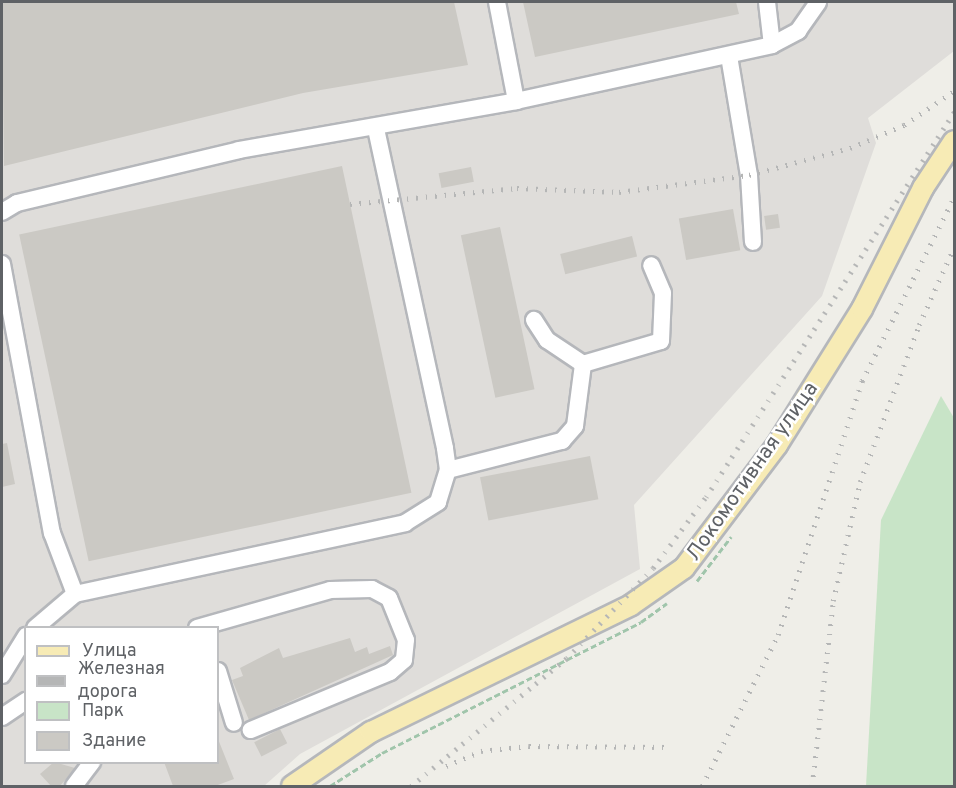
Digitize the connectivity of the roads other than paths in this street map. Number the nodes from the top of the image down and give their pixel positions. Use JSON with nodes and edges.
{"nodes":[{"id":1,"x":497,"y":2,"type":"edge"},
{"id":2,"x":767,"y":2,"type":"edge"},
{"id":3,"x":818,"y":2,"type":"edge"},
{"id":4,"x":772,"y":45,"type":"junction"},
{"id":5,"x":729,"y":56,"type":"junction"},
{"id":6,"x":516,"y":101,"type":"junction"},
{"id":7,"x":376,"y":128,"type":"junction"},
{"id":8,"x":954,"y":141,"type":"edge"},
{"id":9,"x":2,"y":212,"type":"edge"},
{"id":10,"x":753,"y":242,"type":"dead end"},
{"id":11,"x":2,"y":264,"type":"edge"},
{"id":12,"x":651,"y":265,"type":"dead end"},
{"id":13,"x":534,"y":320,"type":"dead end"},
{"id":14,"x":583,"y":364,"type":"junction"},
{"id":15,"x":448,"y":470,"type":"junction"},
{"id":16,"x":75,"y":594,"type":"junction"},
{"id":17,"x":36,"y":626,"type":"edge"},
{"id":18,"x":204,"y":626,"type":"edge"},
{"id":19,"x":24,"y":639,"type":"edge"},
{"id":20,"x":219,"y":674,"type":"edge"},
{"id":21,"x":2,"y":675,"type":"edge"},
{"id":22,"x":24,"y":702,"type":"edge"},
{"id":23,"x":2,"y":717,"type":"edge"},
{"id":24,"x":234,"y":723,"type":"dead end"},
{"id":25,"x":251,"y":730,"type":"dead end"},
{"id":26,"x":90,"y":764,"type":"edge"},
{"id":27,"x":74,"y":786,"type":"edge"},
{"id":28,"x":292,"y":786,"type":"edge"}],
"edges":[{"from":1,"to":6,"type":"lane"},
{"from":2,"to":4,"type":"lane"},
{"from":3,"to":4,"type":"lane"},
{"from":4,"to":5,"type":"lane"},
{"from":5,"to":6,"type":"lane"},
{"from":5,"to":10,"type":"lane"},
{"from":6,"to":7,"type":"lane"},
{"from":7,"to":9,"type":"lane"},
{"from":7,"to":15,"type":"lane"},
{"from":8,"to":28,"type":"main road","name":"Локомотивная улица"},
{"from":11,"to":16,"type":"lane"},
{"from":12,"to":14,"type":"lane"},
{"from":13,"to":14,"type":"lane"},
{"from":14,"to":15,"type":"lane"},
{"from":15,"to":16,"type":"lane"},
{"from":16,"to":17,"type":"lane"},
{"from":18,"to":25,"type":"lane"},
{"from":19,"to":21,"type":"lane"},
{"from":20,"to":24,"type":"lane"},
{"from":22,"to":23,"type":"lane"},
{"from":26,"to":27,"type":"lane"}]}
